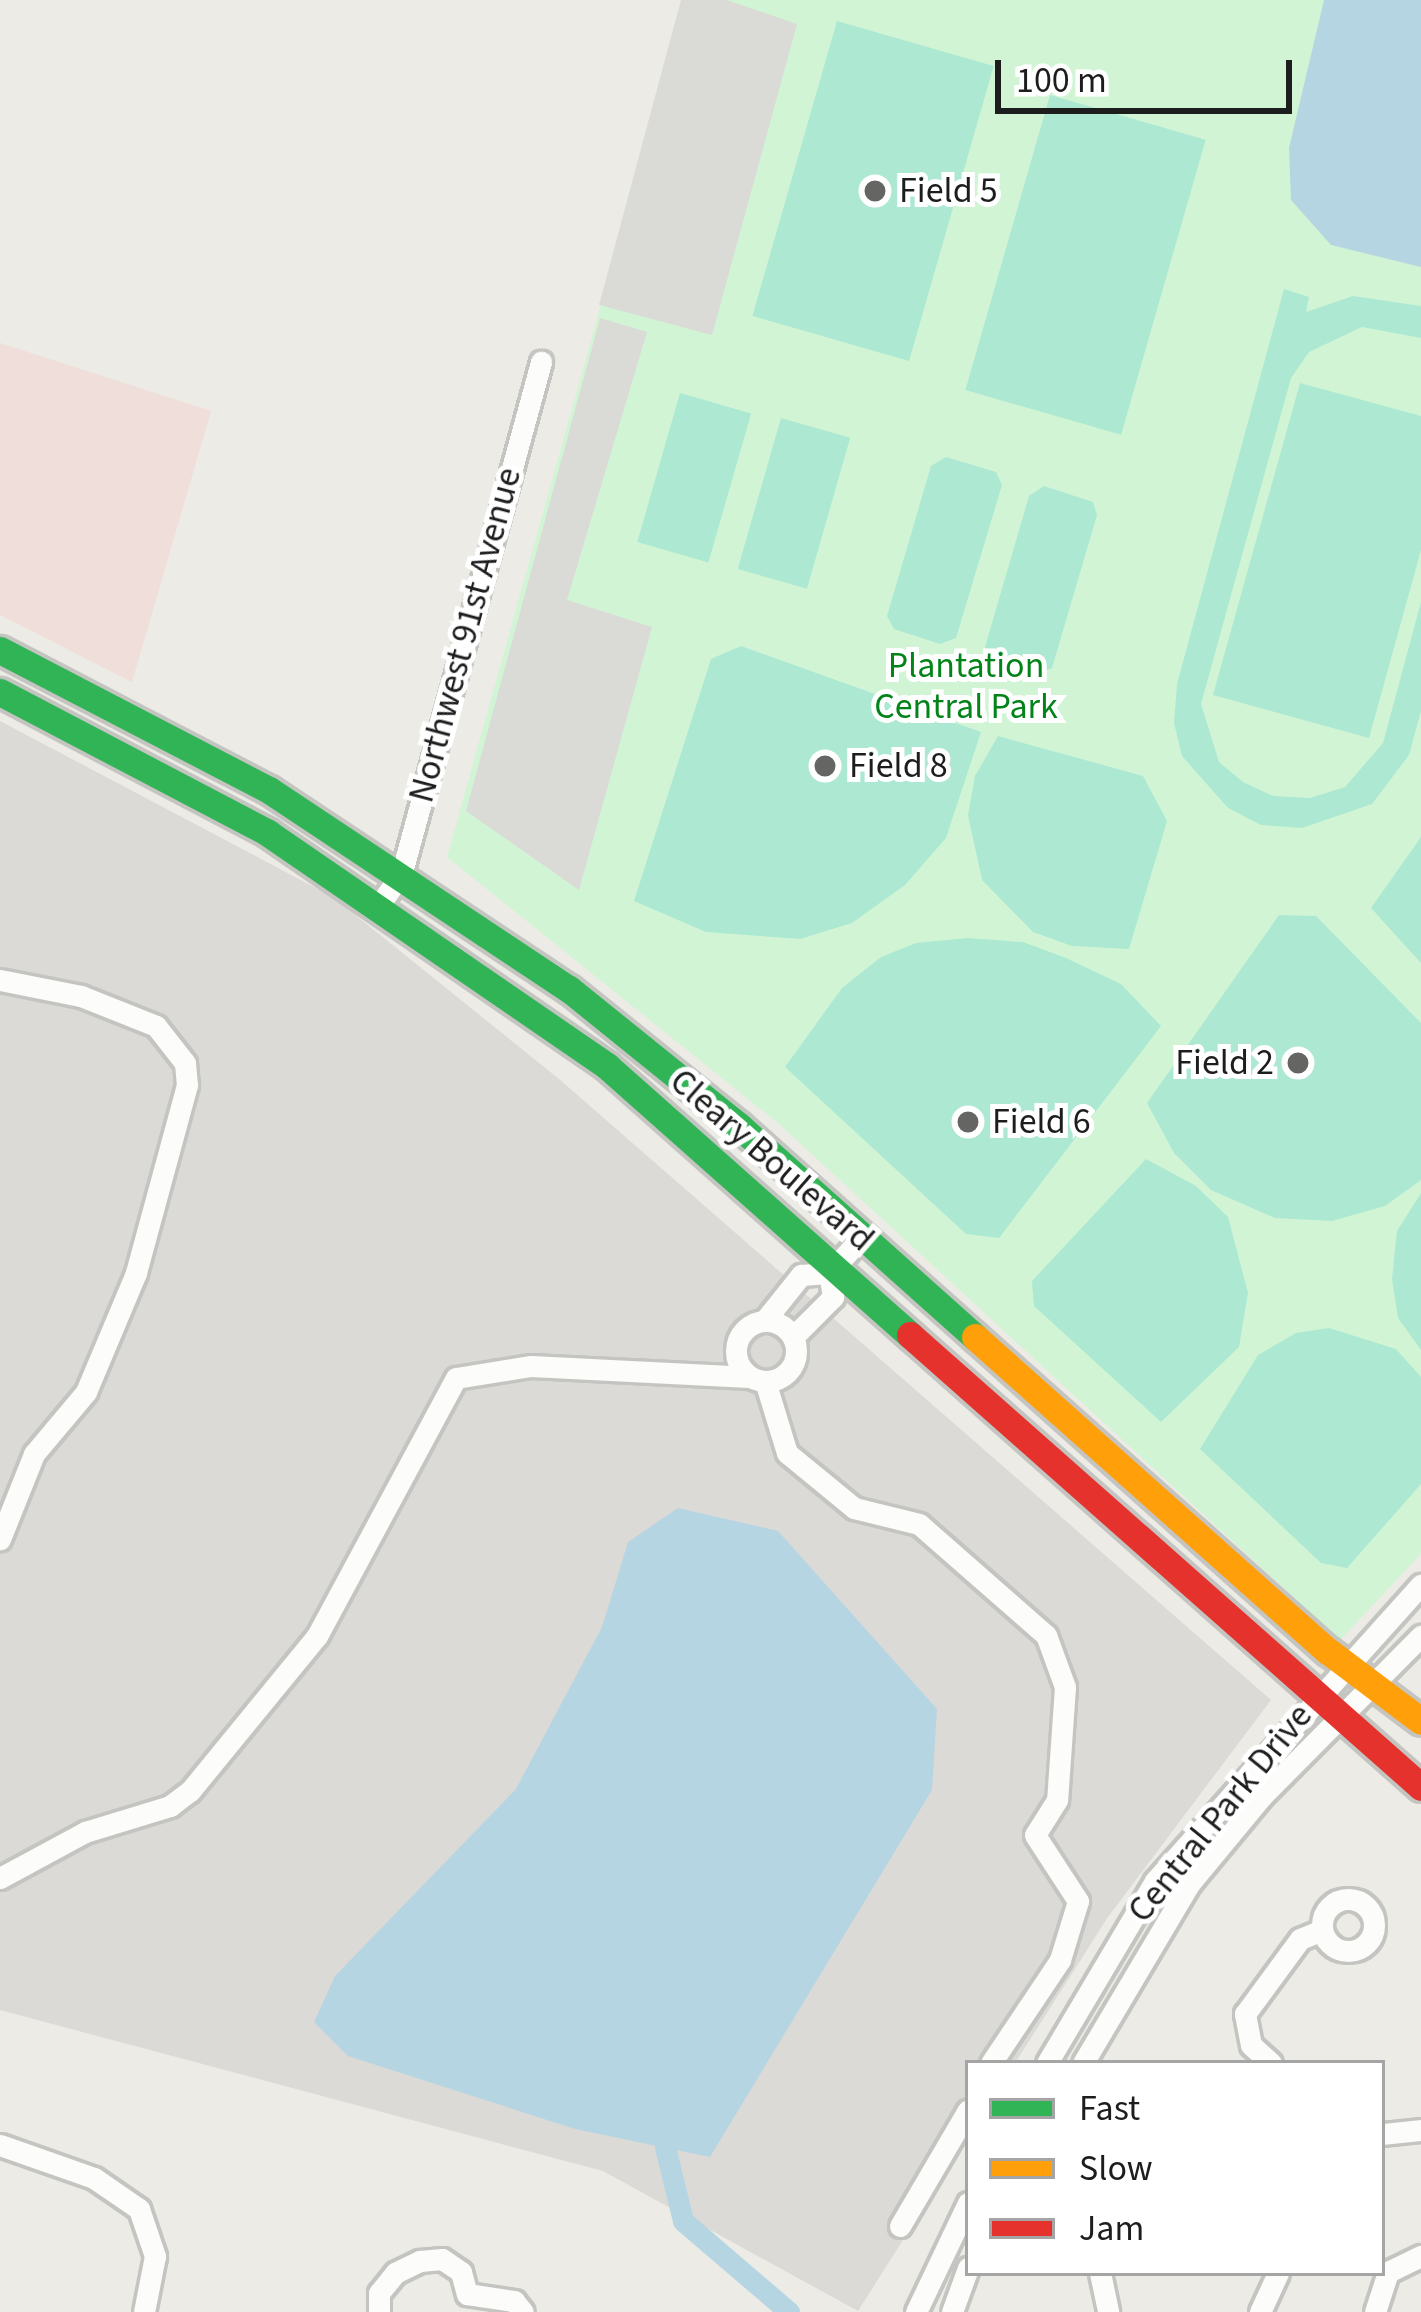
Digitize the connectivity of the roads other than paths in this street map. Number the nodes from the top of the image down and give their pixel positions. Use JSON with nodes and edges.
{"nodes":[{"id":1,"x":541,"y":362,"type":"dead end"},
{"id":2,"x":0,"y":650,"type":"edge"},
{"id":3,"x":0,"y":692,"type":"edge"},
{"id":4,"x":402,"y":872,"type":"junction"},
{"id":5,"x":380,"y":904,"type":"junction"},
{"id":6,"x":0,"y":980,"type":"edge"},
{"id":7,"x":862,"y":1237,"type":"junction"},
{"id":8,"x":833,"y":1268,"type":"junction"},
{"id":9,"x":765,"y":1320,"type":"junction"},
{"id":10,"x":793,"y":1336,"type":"junction"},
{"id":11,"x":736,"y":1342,"type":"junction"},
{"id":12,"x":693,"y":1370,"type":"junction"},
{"id":13,"x":758,"y":1379,"type":"junction"},
{"id":14,"x":0,"y":1539,"type":"edge"},
{"id":15,"x":1421,"y":1586,"type":"edge"},
{"id":16,"x":1421,"y":1636,"type":"edge"},
{"id":17,"x":1351,"y":1663,"type":"junction"},
{"id":18,"x":1381,"y":1683,"type":"junction"},
{"id":19,"x":1319,"y":1693,"type":"junction"},
{"id":20,"x":1346,"y":1715,"type":"junction"},
{"id":21,"x":1421,"y":1721,"type":"edge"},
{"id":22,"x":1421,"y":1787,"type":"edge"},
{"id":23,"x":0,"y":1878,"type":"edge"},
{"id":24,"x":1322,"y":1930,"type":"dead end"},
{"id":25,"x":993,"y":2060,"type":"edge"},
{"id":26,"x":1049,"y":2060,"type":"edge"},
{"id":27,"x":1085,"y":2060,"type":"edge"},
{"id":28,"x":1268,"y":2060,"type":"edge"},
{"id":29,"x":965,"y":2115,"type":"edge"},
{"id":30,"x":1421,"y":2130,"type":"edge"},
{"id":31,"x":1385,"y":2134,"type":"edge"},
{"id":32,"x":0,"y":2145,"type":"edge"},
{"id":33,"x":965,"y":2209,"type":"edge"},
{"id":34,"x":900,"y":2226,"type":"dead end"},
{"id":35,"x":1421,"y":2256,"type":"edge"},
{"id":36,"x":965,"y":2276,"type":"edge"},
{"id":37,"x":1101,"y":2276,"type":"edge"},
{"id":38,"x":1277,"y":2276,"type":"edge"},
{"id":39,"x":467,"y":2294,"type":"junction"},
{"id":40,"x":144,"y":2312,"type":"edge"},
{"id":41,"x":379,"y":2312,"type":"edge"},
{"id":42,"x":453,"y":2312,"type":"edge"},
{"id":43,"x":523,"y":2312,"type":"edge"},
{"id":44,"x":916,"y":2312,"type":"edge"},
{"id":45,"x":952,"y":2312,"type":"edge"},
{"id":46,"x":1108,"y":2312,"type":"edge"},
{"id":47,"x":1260,"y":2312,"type":"edge"},
{"id":48,"x":1375,"y":2312,"type":"edge"}],
"edges":[{"from":1,"to":4,"type":"street","name":"Northwest 91st Avenue"},
{"from":2,"to":4,"type":"street","name":"Cleary Boulevard"},
{"from":3,"to":5,"type":"street","name":"Cleary Boulevard"},
{"from":4,"to":5,"type":"street","name":"Northwest 91st Avenue"},
{"from":4,"to":7,"type":"street","name":"Cleary Boulevard"},
{"from":5,"to":8,"type":"street","name":"Cleary Boulevard"},
{"from":6,"to":14,"type":"street"},
{"from":7,"to":8,"type":"street"},
{"from":7,"to":17,"type":"street","name":"Cleary Boulevard"},
{"from":8,"to":9,"type":"street"},
{"from":8,"to":10,"type":"street"},
{"from":8,"to":19,"type":"street","name":"Cleary Boulevard"},
{"from":9,"to":10,"type":"street"},
{"from":9,"to":11,"type":"street"},
{"from":10,"to":13,"type":"street"},
{"from":11,"to":12,"type":"street"},
{"from":11,"to":13,"type":"street"},
{"from":12,"to":13,"type":"street"},
{"from":12,"to":23,"type":"street"},
{"from":13,"to":25,"type":"street"},
{"from":15,"to":17,"type":"street","name":"Central Park Drive"},
{"from":16,"to":18,"type":"street","name":"Central Park Drive"},
{"from":17,"to":18,"type":"street","name":"Cleary Boulevard"},
{"from":17,"to":19,"type":"street","name":"Central Park Drive"},
{"from":18,"to":20,"type":"street","name":"Central Park Drive"},
{"from":18,"to":21,"type":"street","name":"Cleary Boulevard"},
{"from":19,"to":20,"type":"street","name":"Cleary Boulevard"},
{"from":19,"to":26,"type":"street","name":"Central Park Drive"},
{"from":20,"to":22,"type":"street","name":"Cleary Boulevard"},
{"from":20,"to":27,"type":"street","name":"Central Park Drive"},
{"from":24,"to":28,"type":"street"},
{"from":29,"to":34,"type":"street"},
{"from":30,"to":31,"type":"street"},
{"from":32,"to":40,"type":"street"},
{"from":33,"to":44,"type":"street"},
{"from":35,"to":48,"type":"street"},
{"from":36,"to":45,"type":"street"},
{"from":37,"to":46,"type":"street"},
{"from":38,"to":47,"type":"street"},
{"from":39,"to":41,"type":"street"},
{"from":39,"to":42,"type":"street"},
{"from":39,"to":43,"type":"street"}]}
